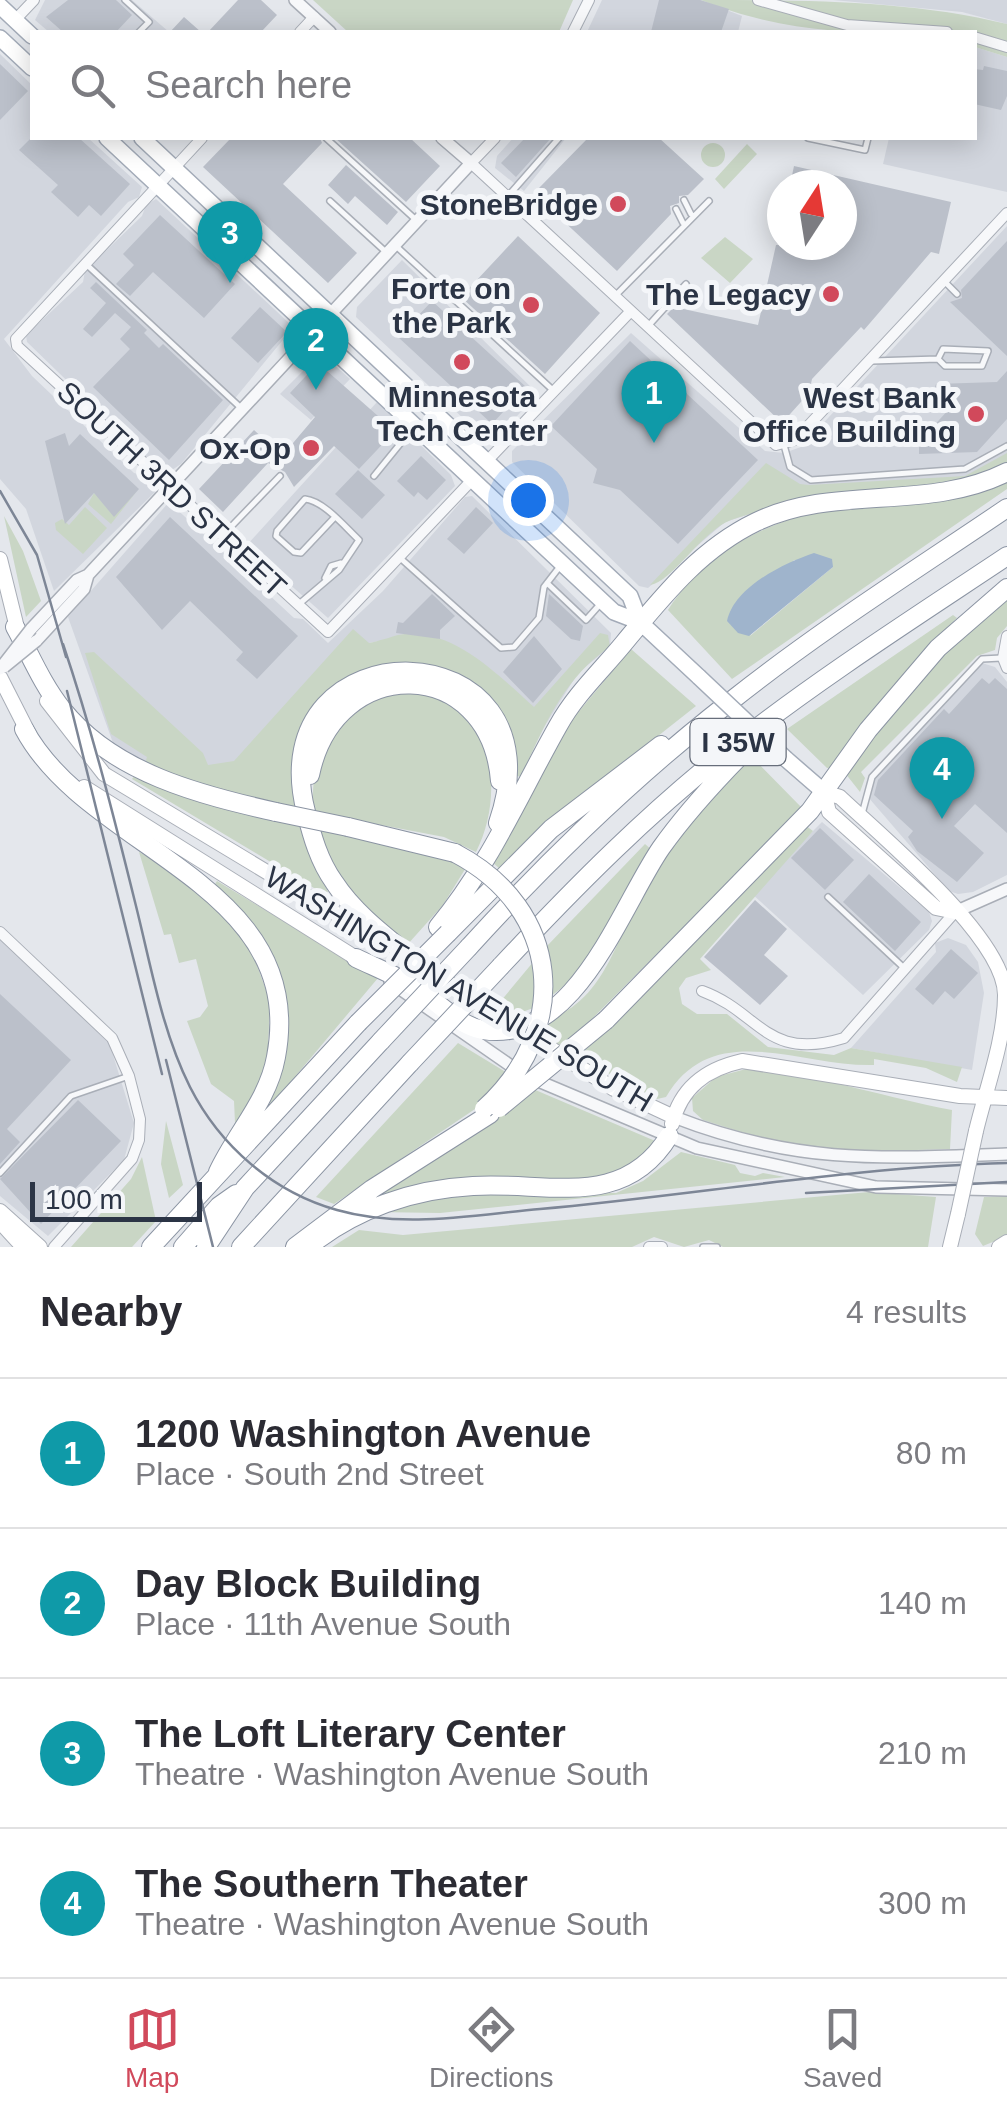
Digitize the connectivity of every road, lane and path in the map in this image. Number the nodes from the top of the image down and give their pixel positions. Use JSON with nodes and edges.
{"nodes":[{"id":1,"x":34,"y":0,"type":"edge"},
{"id":2,"x":125,"y":0,"type":"edge"},
{"id":3,"x":296,"y":0,"type":"edge"},
{"id":4,"x":590,"y":0,"type":"edge"},
{"id":5,"x":758,"y":0,"type":"edge"},
{"id":6,"x":0,"y":6,"type":"edge"},
{"id":7,"x":314,"y":17,"type":"junction"},
{"id":8,"x":15,"y":20,"type":"junction"},
{"id":9,"x":142,"y":30,"type":"edge"},
{"id":10,"x":302,"y":30,"type":"edge"},
{"id":11,"x":328,"y":30,"type":"edge"},
{"id":12,"x":574,"y":30,"type":"edge"},
{"id":13,"x":913,"y":30,"type":"edge"},
{"id":14,"x":30,"y":34,"type":"edge"},
{"id":15,"x":0,"y":38,"type":"edge"},
{"id":16,"x":977,"y":39,"type":"edge"},
{"id":17,"x":1007,"y":47,"type":"edge"},
{"id":18,"x":30,"y":66,"type":"edge"},
{"id":19,"x":109,"y":140,"type":"edge"},
{"id":20,"x":144,"y":140,"type":"edge"},
{"id":21,"x":200,"y":140,"type":"edge"},
{"id":22,"x":328,"y":140,"type":"edge"},
{"id":23,"x":444,"y":140,"type":"edge"},
{"id":24,"x":494,"y":140,"type":"edge"},
{"id":25,"x":558,"y":140,"type":"edge"},
{"id":26,"x":818,"y":140,"type":"edge"},
{"id":27,"x":868,"y":140,"type":"edge"},
{"id":28,"x":471,"y":163,"type":"junction"},
{"id":29,"x":174,"y":167,"type":"junction"},
{"id":30,"x":158,"y":185,"type":"junction"},
{"id":31,"x":507,"y":198,"type":"junction"},
{"id":32,"x":330,"y":200,"type":"dead end"},
{"id":33,"x":684,"y":200,"type":"dead end"},
{"id":34,"x":709,"y":200,"type":"dead end"},
{"id":35,"x":676,"y":209,"type":"dead end"},
{"id":36,"x":1007,"y":213,"type":"edge"},
{"id":37,"x":691,"y":214,"type":"junction"},
{"id":38,"x":417,"y":221,"type":"junction"},
{"id":39,"x":683,"y":223,"type":"junction"},
{"id":40,"x":391,"y":249,"type":"junction"},
{"id":41,"x":86,"y":264,"type":"junction"},
{"id":42,"x":944,"y":281,"type":"junction"},
{"id":43,"x":686,"y":284,"type":"dead end"},
{"id":44,"x":957,"y":294,"type":"dead end"},
{"id":45,"x":614,"y":297,"type":"junction"},
{"id":46,"x":331,"y":312,"type":"junction"},
{"id":47,"x":630,"y":312,"type":"junction"},
{"id":48,"x":646,"y":327,"type":"junction"},
{"id":49,"x":314,"y":331,"type":"junction"},
{"id":50,"x":938,"y":359,"type":"junction"},
{"id":51,"x":868,"y":361,"type":"junction"},
{"id":52,"x":554,"y":392,"type":"junction"},
{"id":53,"x":243,"y":409,"type":"junction"},
{"id":54,"x":416,"y":424,"type":"junction"},
{"id":55,"x":784,"y":445,"type":"junction"},
{"id":56,"x":1007,"y":446,"type":"edge"},
{"id":57,"x":488,"y":460,"type":"junction"},
{"id":58,"x":1007,"y":472,"type":"edge"},
{"id":59,"x":280,"y":476,"type":"dead end"},
{"id":60,"x":374,"y":476,"type":"dead end"},
{"id":61,"x":473,"y":479,"type":"junction"},
{"id":62,"x":170,"y":488,"type":"junction"},
{"id":63,"x":1007,"y":508,"type":"edge"},
{"id":64,"x":334,"y":518,"type":"junction"},
{"id":65,"x":555,"y":524,"type":"junction"},
{"id":66,"x":222,"y":536,"type":"junction"},
{"id":67,"x":1007,"y":556,"type":"edge"},
{"id":68,"x":400,"y":557,"type":"junction"},
{"id":69,"x":0,"y":559,"type":"edge"},
{"id":70,"x":563,"y":563,"type":"junction"},
{"id":71,"x":547,"y":583,"type":"junction"},
{"id":72,"x":1007,"y":588,"type":"edge"},
{"id":73,"x":602,"y":602,"type":"junction"},
{"id":74,"x":297,"y":606,"type":"junction"},
{"id":75,"x":640,"y":622,"type":"junction"},
{"id":76,"x":27,"y":632,"type":"junction"},
{"id":77,"x":1007,"y":636,"type":"edge"},
{"id":78,"x":1005,"y":663,"type":"edge"},
{"id":79,"x":0,"y":672,"type":"edge"},
{"id":80,"x":753,"y":684,"type":"junction"},
{"id":81,"x":809,"y":690,"type":"junction"},
{"id":82,"x":24,"y":728,"type":"junction"},
{"id":83,"x":824,"y":792,"type":"junction"},
{"id":84,"x":861,"y":817,"type":"junction"},
{"id":85,"x":472,"y":880,"type":"junction"},
{"id":86,"x":1007,"y":889,"type":"edge"},
{"id":87,"x":828,"y":897,"type":"dead end"},
{"id":88,"x":955,"y":912,"type":"junction"},
{"id":89,"x":443,"y":930,"type":"junction"},
{"id":90,"x":0,"y":932,"type":"edge"},
{"id":91,"x":356,"y":958,"type":"junction"},
{"id":92,"x":422,"y":966,"type":"junction"},
{"id":93,"x":905,"y":969,"type":"junction"},
{"id":94,"x":702,"y":992,"type":"dead end"},
{"id":95,"x":517,"y":1026,"type":"junction"},
{"id":96,"x":129,"y":1076,"type":"junction"},
{"id":97,"x":984,"y":1096,"type":"junction"},
{"id":98,"x":1007,"y":1098,"type":"edge"},
{"id":99,"x":487,"y":1111,"type":"junction"},
{"id":100,"x":672,"y":1126,"type":"junction"},
{"id":101,"x":328,"y":1152,"type":"junction"},
{"id":102,"x":1007,"y":1154,"type":"edge"},
{"id":103,"x":218,"y":1172,"type":"junction"},
{"id":104,"x":0,"y":1173,"type":"edge"},
{"id":105,"x":245,"y":1188,"type":"junction"},
{"id":106,"x":1007,"y":1190,"type":"edge"},
{"id":107,"x":0,"y":1211,"type":"edge"},
{"id":108,"x":0,"y":1222,"type":"edge"},
{"id":109,"x":1007,"y":1242,"type":"edge"},
{"id":110,"x":22,"y":1247,"type":"edge"},
{"id":111,"x":40,"y":1247,"type":"edge"},
{"id":112,"x":54,"y":1247,"type":"edge"},
{"id":113,"x":151,"y":1247,"type":"edge"},
{"id":114,"x":183,"y":1247,"type":"edge"},
{"id":115,"x":206,"y":1247,"type":"edge"},
{"id":116,"x":241,"y":1247,"type":"edge"},
{"id":117,"x":256,"y":1247,"type":"edge"},
{"id":118,"x":295,"y":1247,"type":"edge"},
{"id":119,"x":308,"y":1247,"type":"edge"},
{"id":120,"x":702,"y":1247,"type":"edge"},
{"id":121,"x":717,"y":1247,"type":"edge"},
{"id":122,"x":950,"y":1247,"type":"edge"},
{"id":123,"x":999,"y":1247,"type":"edge"}],
"edges":[{"from":1,"to":8,"type":"street"},
{"from":2,"to":9,"type":"lane"},
{"from":3,"to":7,"type":"street"},
{"from":4,"to":12,"type":"street"},
{"from":5,"to":13,"type":"street"},
{"from":6,"to":8,"type":"main road"},
{"from":7,"to":10,"type":"street"},
{"from":7,"to":11,"type":"street"},
{"from":8,"to":14,"type":"main road"},
{"from":15,"to":18,"type":"main road"},
{"from":16,"to":17,"type":"street"},
{"from":19,"to":30,"type":"main road"},
{"from":20,"to":29,"type":"main road"},
{"from":21,"to":29,"type":"street"},
{"from":22,"to":38,"type":"lane"},
{"from":23,"to":28,"type":"street"},
{"from":24,"to":28,"type":"street"},
{"from":25,"to":31,"type":"lane"},
{"from":26,"to":27,"type":"lane"},
{"from":28,"to":31,"type":"street"},
{"from":28,"to":38,"type":"street"},
{"from":29,"to":30,"type":"street"},
{"from":29,"to":46,"type":"main road"},
{"from":30,"to":41,"type":"street"},
{"from":30,"to":49,"type":"main road"},
{"from":31,"to":45,"type":"street"},
{"from":32,"to":40,"type":"lane"},
{"from":33,"to":37,"type":"lane"},
{"from":34,"to":37,"type":"lane"},
{"from":35,"to":39,"type":"lane"},
{"from":36,"to":42,"type":"street"},
{"from":37,"to":39,"type":"lane"},
{"from":38,"to":40,"type":"street"},
{"from":39,"to":45,"type":"lane"},
{"from":40,"to":46,"type":"street"},
{"from":40,"to":52,"type":"lane"},
{"from":41,"to":53,"type":"lane"},
{"from":41,"to":62,"type":"street","name":"SOUTH 3RD STREET"},
{"from":42,"to":44,"type":"lane"},
{"from":42,"to":51,"type":"street"},
{"from":43,"to":48,"type":"lane"},
{"from":45,"to":47,"type":"street"},
{"from":46,"to":49,"type":"street"},
{"from":46,"to":57,"type":"main road"},
{"from":47,"to":48,"type":"street"},
{"from":47,"to":52,"type":"street"},
{"from":48,"to":55,"type":"street"},
{"from":49,"to":53,"type":"street"},
{"from":49,"to":54,"type":"main road"},
{"from":50,"to":50,"type":"lane"},
{"from":50,"to":51,"type":"lane"},
{"from":51,"to":55,"type":"street"},
{"from":52,"to":57,"type":"street"},
{"from":53,"to":62,"type":"street"},
{"from":54,"to":57,"type":"main road"},
{"from":54,"to":60,"type":"lane"},
{"from":54,"to":61,"type":"main road"},
{"from":55,"to":56,"type":"lane"},
{"from":57,"to":65,"type":"main road"},
{"from":58,"to":75,"type":"highway"},
{"from":59,"to":66,"type":"lane"},
{"from":61,"to":65,"type":"main road"},
{"from":61,"to":68,"type":"street"},
{"from":61,"to":70,"type":"main road"},
{"from":62,"to":66,"type":"street","name":"SOUTH 3RD STREET"},
{"from":62,"to":76,"type":"street"},
{"from":63,"to":80,"type":"highway","number":"I 35W"},
{"from":64,"to":64,"type":"lane"},
{"from":64,"to":74,"type":"lane"},
{"from":65,"to":75,"type":"main road"},
{"from":66,"to":74,"type":"street","name":"SOUTH 3RD STREET"},
{"from":67,"to":81,"type":"highway","number":"I 35W"},
{"from":68,"to":71,"type":"lane"},
{"from":68,"to":74,"type":"street","name":"SOUTH 3RD STREET"},
{"from":69,"to":76,"type":"main road"},
{"from":70,"to":71,"type":"lane"},
{"from":70,"to":73,"type":"main road"},
{"from":71,"to":73,"type":"lane"},
{"from":72,"to":83,"type":"highway"},
{"from":73,"to":75,"type":"main road"},
{"from":75,"to":83,"type":"main road","bridge":true},
{"from":75,"to":85,"type":"highway"},
{"from":76,"to":79,"type":"street","bridge":true},
{"from":76,"to":92,"type":"main road","name":"WASHINGTON AVENUE SOUTH"},
{"from":76,"to":99,"type":"highway","bridge":true},
{"from":77,"to":78,"type":"street"},
{"from":78,"to":84,"type":"lane"},
{"from":79,"to":82,"type":"main road"},
{"from":80,"to":89,"type":"highway"},
{"from":80,"to":105,"type":"highway","number":"I 35W","bridge":true},
{"from":81,"to":95,"type":"highway"},
{"from":81,"to":101,"type":"highway","number":"I 35W","bridge":true},
{"from":82,"to":91,"type":"main road","name":"WASHINGTON AVENUE SOUTH"},
{"from":82,"to":103,"type":"highway"},
{"from":83,"to":84,"type":"main road"},
{"from":83,"to":88,"type":"main road"},
{"from":83,"to":99,"type":"highway","bridge":true},
{"from":84,"to":88,"type":"main road"},
{"from":85,"to":89,"type":"highway"},
{"from":85,"to":92,"type":"highway"},
{"from":86,"to":88,"type":"street"},
{"from":87,"to":93,"type":"lane"},
{"from":88,"to":93,"type":"street"},
{"from":88,"to":97,"type":"main road"},
{"from":89,"to":103,"type":"highway","bridge":true},
{"from":90,"to":96,"type":"street"},
{"from":91,"to":95,"type":"highway"},
{"from":91,"to":100,"type":"street","name":"WASHINGTON AVENUE SOUTH"},
{"from":92,"to":95,"type":"main road","name":"WASHINGTON AVENUE SOUTH"},
{"from":93,"to":94,"type":"street"},
{"from":95,"to":100,"type":"main road","name":"WASHINGTON AVENUE SOUTH"},
{"from":96,"to":104,"type":"lane"},
{"from":96,"to":112,"type":"street"},
{"from":97,"to":98,"type":"main road"},
{"from":97,"to":100,"type":"main road"},
{"from":97,"to":122,"type":"main road","bridge":true},
{"from":99,"to":118,"type":"highway"},
{"from":100,"to":102,"type":"street","name":"WASHINGTON AVENUE SOUTH"},
{"from":100,"to":106,"type":"street","name":"WASHINGTON AVENUE SOUTH"},
{"from":100,"to":119,"type":"highway"},
{"from":101,"to":116,"type":"highway","number":"I 35W"},
{"from":101,"to":117,"type":"highway"},
{"from":103,"to":113,"type":"highway"},
{"from":105,"to":114,"type":"highway"},
{"from":105,"to":115,"type":"highway","number":"I 35W"},
{"from":107,"to":111,"type":"main road"},
{"from":108,"to":110,"type":"main road"},
{"from":109,"to":123,"type":"main road"},
{"from":120,"to":121,"type":"lane"}]}
